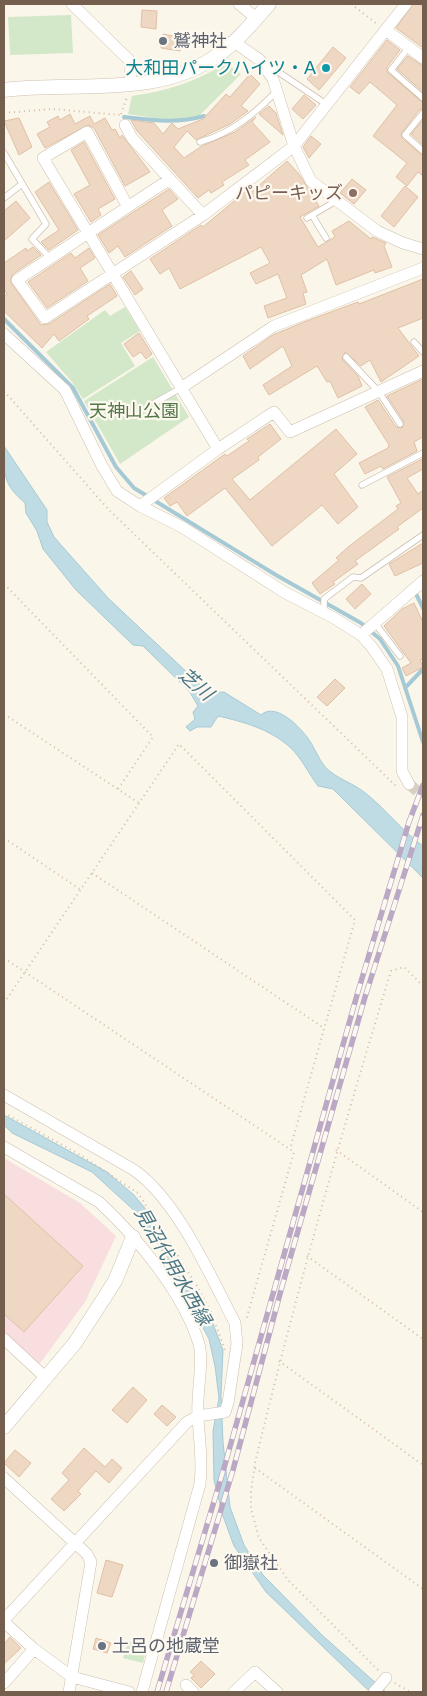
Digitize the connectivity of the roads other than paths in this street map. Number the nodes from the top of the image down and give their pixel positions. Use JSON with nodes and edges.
{"nodes":[{"id":1,"x":72,"y":4,"type":"edge"},
{"id":2,"x":240,"y":4,"type":"edge"},
{"id":3,"x":269,"y":4,"type":"edge"},
{"id":4,"x":406,"y":4,"type":"edge"},
{"id":5,"x":256,"y":18,"type":"junction"},
{"id":6,"x":386,"y":30,"type":"junction"},
{"id":7,"x":234,"y":42,"type":"junction"},
{"id":8,"x":409,"y":48,"type":"junction"},
{"id":9,"x":423,"y":58,"type":"edge"},
{"id":10,"x":260,"y":60,"type":"junction"},
{"id":11,"x":130,"y":85,"type":"junction"},
{"id":12,"x":4,"y":90,"type":"edge"},
{"id":13,"x":277,"y":91,"type":"junction"},
{"id":14,"x":423,"y":98,"type":"edge"},
{"id":15,"x":326,"y":104,"type":"junction"},
{"id":16,"x":423,"y":113,"type":"edge"},
{"id":17,"x":123,"y":119,"type":"road end"},
{"id":18,"x":200,"y":142,"type":"dead end"},
{"id":19,"x":294,"y":146,"type":"junction"},
{"id":20,"x":423,"y":151,"type":"edge"},
{"id":21,"x":4,"y":153,"type":"edge"},
{"id":22,"x":170,"y":179,"type":"junction"},
{"id":23,"x":22,"y":184,"type":"junction"},
{"id":24,"x":4,"y":198,"type":"edge"},
{"id":25,"x":336,"y":201,"type":"junction"},
{"id":26,"x":128,"y":207,"type":"junction"},
{"id":27,"x":203,"y":215,"type":"junction"},
{"id":28,"x":88,"y":234,"type":"junction"},
{"id":29,"x":326,"y":238,"type":"dead end"},
{"id":30,"x":423,"y":249,"type":"edge"},
{"id":31,"x":50,"y":258,"type":"junction"},
{"id":32,"x":423,"y":268,"type":"edge"},
{"id":33,"x":112,"y":274,"type":"junction"},
{"id":34,"x":4,"y":334,"type":"edge"},
{"id":35,"x":414,"y":342,"type":"dead end"},
{"id":36,"x":423,"y":352,"type":"edge"},
{"id":37,"x":346,"y":357,"type":"dead end"},
{"id":38,"x":423,"y":371,"type":"edge"},
{"id":39,"x":181,"y":388,"type":"junction"},
{"id":40,"x":379,"y":392,"type":"junction"},
{"id":41,"x":156,"y":402,"type":"dead end"},
{"id":42,"x":400,"y":424,"type":"dead end"},
{"id":43,"x":218,"y":449,"type":"junction"},
{"id":44,"x":423,"y":453,"type":"edge"},
{"id":45,"x":362,"y":485,"type":"dead end"},
{"id":46,"x":140,"y":506,"type":"junction"},
{"id":47,"x":423,"y":535,"type":"edge"},
{"id":48,"x":423,"y":581,"type":"edge"},
{"id":49,"x":324,"y":612,"type":"junction"},
{"id":50,"x":374,"y":622,"type":"junction"},
{"id":51,"x":361,"y":635,"type":"junction"},
{"id":52,"x":400,"y":656,"type":"dead end"},
{"id":53,"x":404,"y":786,"type":"tunnel mouth"},
{"id":54,"x":4,"y":1095,"type":"edge"},
{"id":55,"x":4,"y":1147,"type":"edge"},
{"id":56,"x":133,"y":1237,"type":"junction"},
{"id":57,"x":4,"y":1339,"type":"edge"},
{"id":58,"x":46,"y":1378,"type":"junction"},
{"id":59,"x":201,"y":1415,"type":"junction"},
{"id":60,"x":4,"y":1427,"type":"edge"},
{"id":61,"x":4,"y":1478,"type":"edge"},
{"id":62,"x":75,"y":1543,"type":"junction"},
{"id":63,"x":4,"y":1621,"type":"edge"},
{"id":64,"x":34,"y":1649,"type":"junction"},
{"id":65,"x":72,"y":1677,"type":"junction"},
{"id":66,"x":4,"y":1683,"type":"edge"},
{"id":67,"x":69,"y":1692,"type":"edge"},
{"id":68,"x":129,"y":1692,"type":"edge"},
{"id":69,"x":142,"y":1692,"type":"edge"},
{"id":70,"x":234,"y":1692,"type":"edge"},
{"id":71,"x":277,"y":1692,"type":"edge"}],
"edges":[{"from":1,"to":11,"type":"street"},
{"from":2,"to":5,"type":"street"},
{"from":3,"to":5,"type":"street"},
{"from":4,"to":6,"type":"street"},
{"from":5,"to":7,"type":"street"},
{"from":6,"to":8,"type":"street"},
{"from":6,"to":15,"type":"street"},
{"from":7,"to":10,"type":"street"},
{"from":7,"to":11,"type":"street"},
{"from":8,"to":9,"type":"street"},
{"from":8,"to":14,"type":"lane"},
{"from":10,"to":13,"type":"street"},
{"from":10,"to":15,"type":"lane"},
{"from":11,"to":12,"type":"street"},
{"from":13,"to":18,"type":"lane"},
{"from":13,"to":19,"type":"street"},
{"from":15,"to":19,"type":"street"},
{"from":16,"to":20,"type":"lane"},
{"from":17,"to":22,"type":"street"},
{"from":19,"to":25,"type":"street"},
{"from":19,"to":27,"type":"street"},
{"from":21,"to":23,"type":"lane"},
{"from":22,"to":26,"type":"street"},
{"from":22,"to":27,"type":"street"},
{"from":23,"to":24,"type":"lane"},
{"from":23,"to":31,"type":"lane"},
{"from":25,"to":29,"type":"lane"},
{"from":25,"to":30,"type":"street"},
{"from":26,"to":28,"type":"street"},
{"from":26,"to":28,"type":"street"},
{"from":27,"to":33,"type":"street"},
{"from":28,"to":31,"type":"street"},
{"from":28,"to":33,"type":"street"},
{"from":31,"to":33,"type":"street"},
{"from":32,"to":39,"type":"street"},
{"from":33,"to":39,"type":"street"},
{"from":34,"to":46,"type":"street"},
{"from":35,"to":36,"type":"lane"},
{"from":37,"to":40,"type":"lane"},
{"from":38,"to":40,"type":"street"},
{"from":39,"to":41,"type":"lane"},
{"from":39,"to":43,"type":"street"},
{"from":40,"to":42,"type":"lane"},
{"from":40,"to":43,"type":"street"},
{"from":43,"to":46,"type":"street"},
{"from":44,"to":45,"type":"lane"},
{"from":46,"to":49,"type":"street"},
{"from":47,"to":49,"type":"lane"},
{"from":48,"to":50,"type":"street"},
{"from":49,"to":51,"type":"street"},
{"from":50,"to":51,"type":"street"},
{"from":50,"to":52,"type":"lane"},
{"from":51,"to":53,"type":"street"},
{"from":54,"to":59,"type":"street"},
{"from":55,"to":56,"type":"street"},
{"from":56,"to":58,"type":"street"},
{"from":56,"to":59,"type":"street"},
{"from":57,"to":58,"type":"street"},
{"from":58,"to":60,"type":"street"},
{"from":59,"to":62,"type":"street"},
{"from":59,"to":69,"type":"street"},
{"from":61,"to":62,"type":"street"},
{"from":62,"to":63,"type":"street"},
{"from":62,"to":65,"type":"street"},
{"from":63,"to":64,"type":"street"},
{"from":64,"to":65,"type":"street"},
{"from":64,"to":66,"type":"street"},
{"from":65,"to":67,"type":"street"},
{"from":65,"to":68,"type":"street"},
{"from":70,"to":71,"type":"street"}]}
